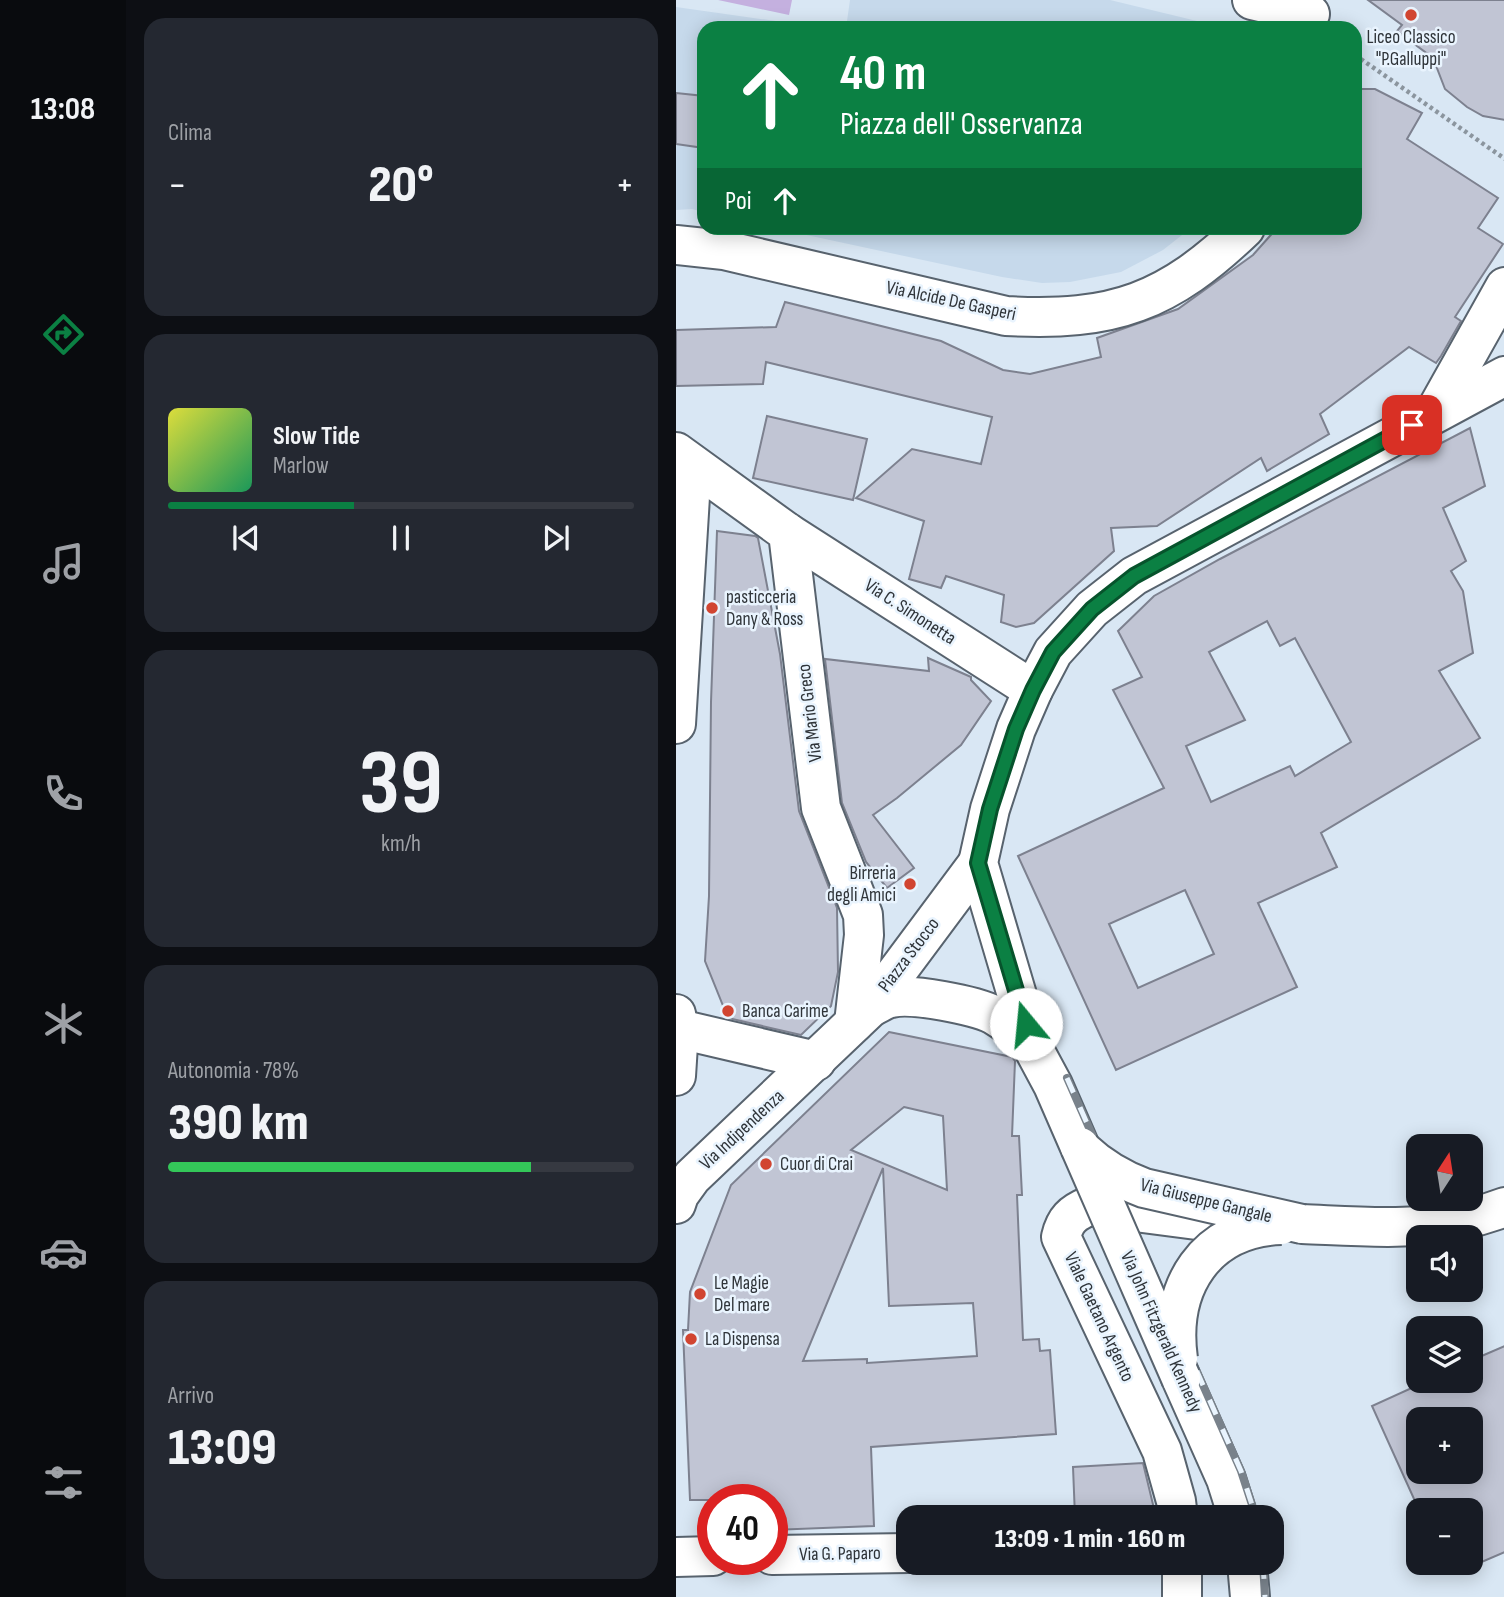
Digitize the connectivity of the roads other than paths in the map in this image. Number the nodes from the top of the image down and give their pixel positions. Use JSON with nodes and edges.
{"nodes":[{"id":1,"x":1252,"y":0,"type":"edge"},
{"id":2,"x":1310,"y":14,"type":"edge"},
{"id":3,"x":1237,"y":235,"type":"edge"},
{"id":4,"x":676,"y":245,"type":"edge"},
{"id":5,"x":1504,"y":287,"type":"edge"},
{"id":6,"x":1504,"y":376,"type":"edge"},
{"id":7,"x":1435,"y":412,"type":"junction"},
{"id":8,"x":684,"y":458,"type":"edge"},
{"id":9,"x":788,"y":533,"type":"junction"},
{"id":10,"x":1033,"y":690,"type":"junction"},
{"id":11,"x":676,"y":724,"type":"edge"},
{"id":12,"x":978,"y":863,"type":"junction"},
{"id":13,"x":863,"y":1015,"type":"junction"},
{"id":14,"x":677,"y":1021,"type":"edge"},
{"id":15,"x":1032,"y":1046,"type":"junction"},
{"id":16,"x":816,"y":1061,"type":"junction"},
{"id":17,"x":676,"y":1076,"type":"edge"},
{"id":18,"x":1080,"y":1147,"type":"junction"},
{"id":19,"x":676,"y":1204,"type":"edge"},
{"id":20,"x":1504,"y":1206,"type":"edge"},
{"id":21,"x":1504,"y":1218,"type":"edge"},
{"id":22,"x":1302,"y":1224,"type":"junction"},
{"id":23,"x":1181,"y":1378,"type":"junction"},
{"id":24,"x":1176,"y":1505,"type":"edge"},
{"id":25,"x":1234,"y":1505,"type":"edge"},
{"id":26,"x":896,"y":1553,"type":"edge"},
{"id":27,"x":788,"y":1555,"type":"edge"},
{"id":28,"x":697,"y":1556,"type":"edge"},
{"id":29,"x":676,"y":1557,"type":"edge"},
{"id":30,"x":1182,"y":1575,"type":"edge"},
{"id":31,"x":1248,"y":1575,"type":"edge"},
{"id":32,"x":1182,"y":1597,"type":"edge"},
{"id":33,"x":1250,"y":1597,"type":"edge"}],
"edges":[{"from":1,"to":2,"type":"street"},
{"from":3,"to":4,"type":"street","name":"Via Alcide De Gasperi"},
{"from":5,"to":7,"type":"street"},
{"from":6,"to":7,"type":"street"},
{"from":7,"to":10,"type":"street"},
{"from":8,"to":9,"type":"street"},
{"from":8,"to":11,"type":"street"},
{"from":9,"to":10,"type":"street","name":"Via C. Simonetta"},
{"from":9,"to":13,"type":"street","name":"Via Mario Greco"},
{"from":10,"to":12,"type":"street"},
{"from":12,"to":13,"type":"street","name":"Piazza Stocco"},
{"from":12,"to":15,"type":"street"},
{"from":13,"to":15,"type":"street","name":"Piazza Stocco"},
{"from":13,"to":16,"type":"street","name":"Via Indipendenza"},
{"from":14,"to":16,"type":"street"},
{"from":14,"to":17,"type":"street"},
{"from":15,"to":18,"type":"street","name":"Via John Fitzgerald Kennedy"},
{"from":16,"to":19,"type":"street","name":"Via Indipendenza"},
{"from":18,"to":22,"type":"street","name":"Via Giuseppe Gangale","bridge":true},
{"from":18,"to":23,"type":"street","name":"Via John Fitzgerald Kennedy","bridge":true},
{"from":20,"to":22,"type":"street","name":"Via Giuseppe Gangale"},
{"from":21,"to":24,"type":"street","name":"Viale Gaetano Argento"},
{"from":22,"to":23,"type":"street","name":"Via Giuseppe Gangale","bridge":true},
{"from":23,"to":25,"type":"street","name":"Via John Fitzgerald Kennedy"},
{"from":26,"to":27,"type":"street","name":"Via G. Paparo"},
{"from":28,"to":29,"type":"street"},
{"from":30,"to":32,"type":"street"},
{"from":31,"to":33,"type":"street"}]}
